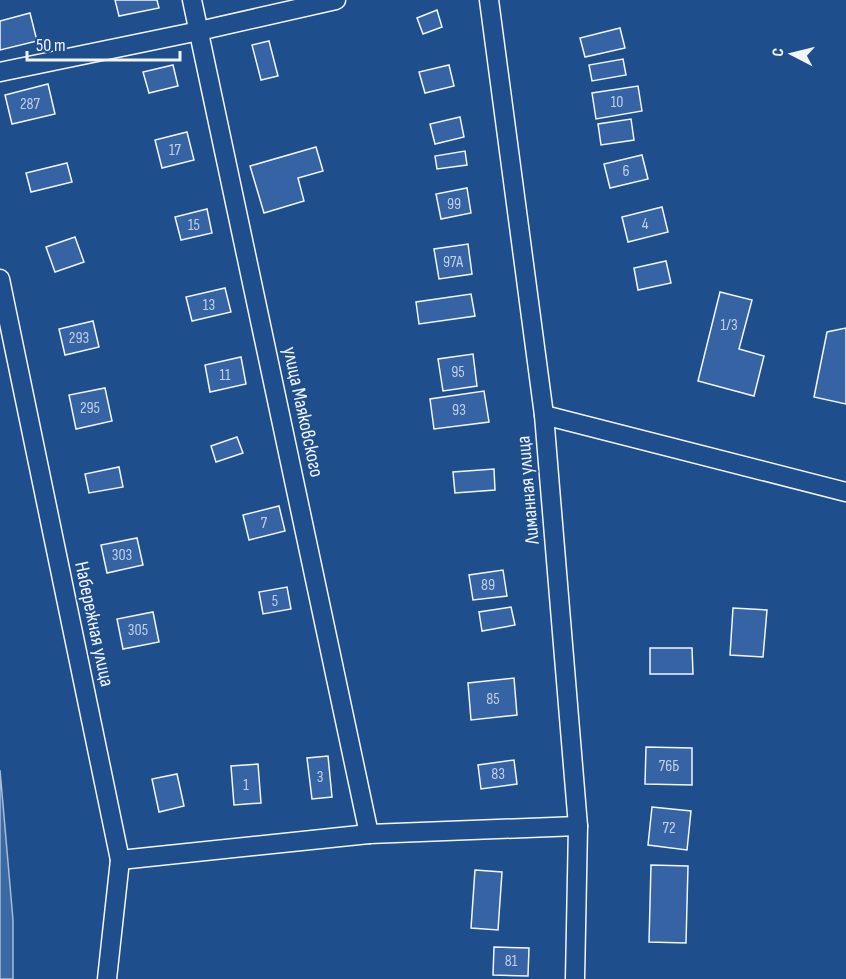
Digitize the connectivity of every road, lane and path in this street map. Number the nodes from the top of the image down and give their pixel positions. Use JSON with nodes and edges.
{"nodes":[{"id":1,"x":192,"y":0,"type":"edge"},
{"id":2,"x":336,"y":0,"type":"edge"},
{"id":3,"x":489,"y":0,"type":"edge"},
{"id":4,"x":199,"y":31,"type":"junction"},
{"id":5,"x":0,"y":72,"type":"edge"},
{"id":6,"x":0,"y":279,"type":"edge"},
{"id":7,"x":544,"y":415,"type":"junction"},
{"id":8,"x":846,"y":492,"type":"edge"},
{"id":9,"x":578,"y":826,"type":"junction"},
{"id":10,"x":369,"y":834,"type":"junction"},
{"id":11,"x":120,"y":860,"type":"junction"},
{"id":12,"x":107,"y":979,"type":"edge"},
{"id":13,"x":575,"y":979,"type":"edge"}],
"edges":[{"from":1,"to":4,"type":"street","name":"улица Маяковского"},
{"from":2,"to":4,"type":"street"},
{"from":3,"to":7,"type":"street","name":"Лиманная улица"},
{"from":4,"to":5,"type":"street"},
{"from":4,"to":10,"type":"street","name":"улица Маяковского"},
{"from":6,"to":11,"type":"street","name":"Набережная улица"},
{"from":7,"to":8,"type":"street"},
{"from":7,"to":9,"type":"street","name":"Лиманная улица"},
{"from":9,"to":10,"type":"street"},
{"from":9,"to":13,"type":"street","name":"Лиманная улица"},
{"from":10,"to":11,"type":"street"},
{"from":11,"to":12,"type":"street","name":"Набережная улица"}]}
